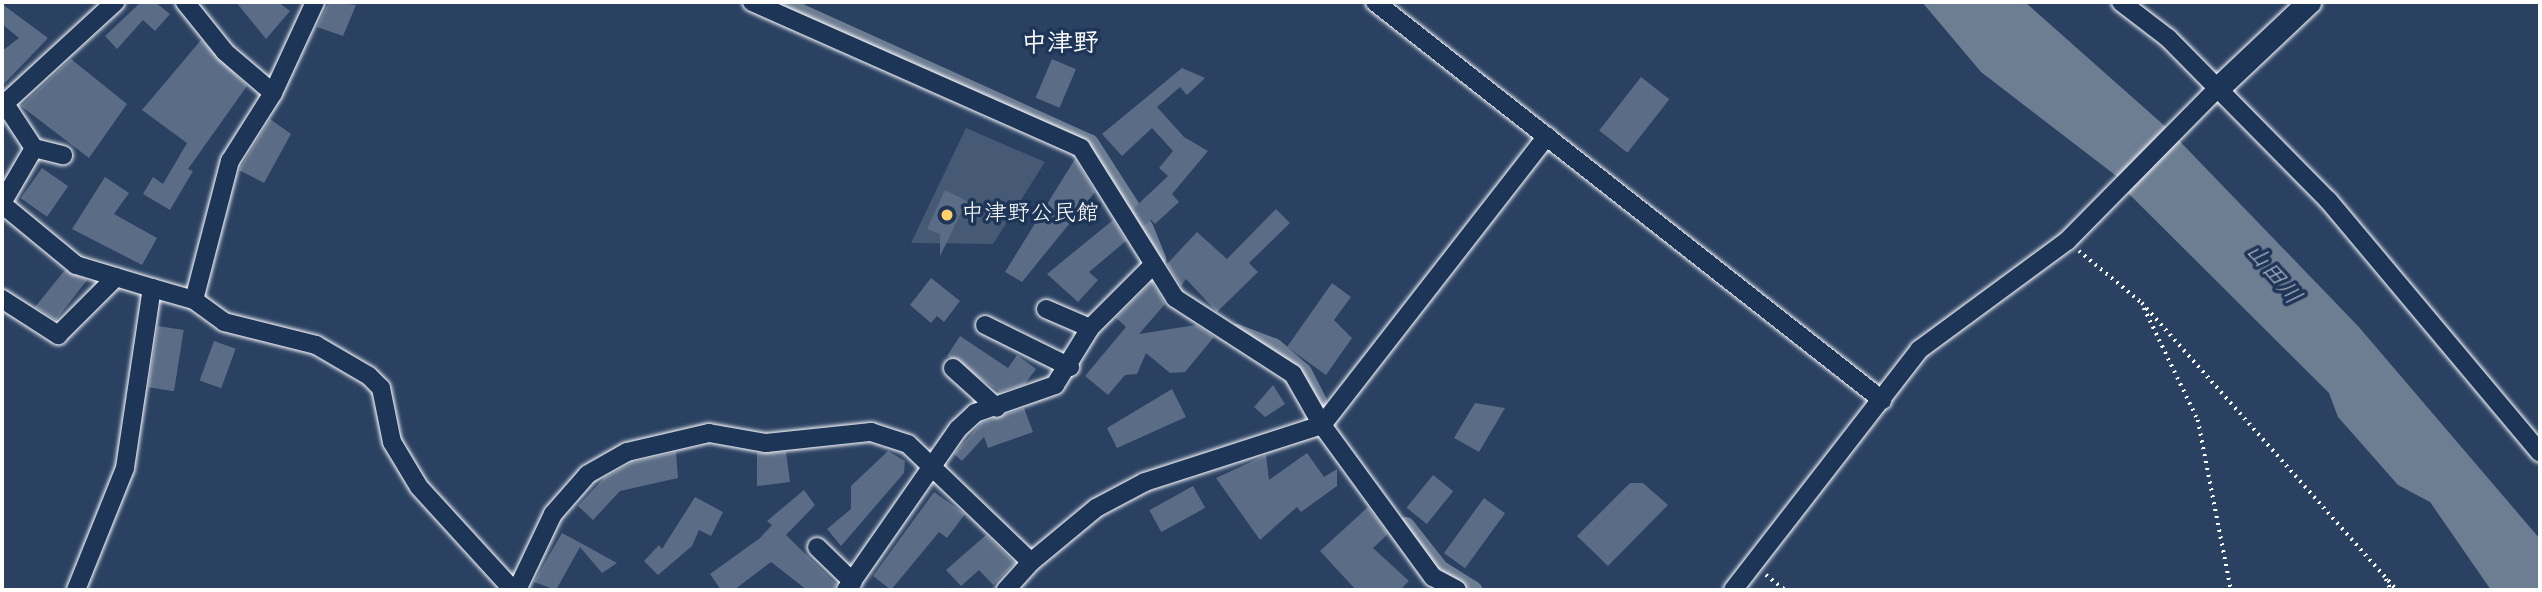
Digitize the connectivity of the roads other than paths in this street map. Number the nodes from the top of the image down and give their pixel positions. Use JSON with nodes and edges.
{"nodes":[{"id":1,"x":114,"y":2,"type":"edge"},
{"id":2,"x":185,"y":2,"type":"edge"},
{"id":3,"x":315,"y":2,"type":"edge"},
{"id":4,"x":752,"y":2,"type":"edge"},
{"id":5,"x":1375,"y":2,"type":"edge"},
{"id":6,"x":2121,"y":2,"type":"edge"},
{"id":7,"x":2309,"y":2,"type":"edge"},
{"id":8,"x":273,"y":93,"type":"junction"},
{"id":9,"x":2212,"y":94,"type":"junction"},
{"id":10,"x":4,"y":105,"type":"edge"},
{"id":11,"x":1548,"y":136,"type":"junction"},
{"id":12,"x":33,"y":148,"type":"junction"},
{"id":13,"x":63,"y":155,"type":"dead end"},
{"id":14,"x":2,"y":204,"type":"edge"},
{"id":15,"x":1152,"y":266,"type":"junction"},
{"id":16,"x":116,"y":277,"type":"junction"},
{"id":17,"x":152,"y":288,"type":"junction"},
{"id":18,"x":2,"y":299,"type":"edge"},
{"id":19,"x":194,"y":300,"type":"junction"},
{"id":20,"x":1046,"y":309,"type":"dead end"},
{"id":21,"x":985,"y":325,"type":"dead end"},
{"id":22,"x":1090,"y":328,"type":"junction"},
{"id":23,"x":1070,"y":367,"type":"junction"},
{"id":24,"x":953,"y":368,"type":"dead end"},
{"id":25,"x":1882,"y":400,"type":"junction"},
{"id":26,"x":998,"y":408,"type":"junction"},
{"id":27,"x":1322,"y":425,"type":"junction"},
{"id":28,"x":2540,"y":453,"type":"edge"},
{"id":29,"x":932,"y":467,"type":"junction"},
{"id":30,"x":817,"y":547,"type":"dead end"},
{"id":31,"x":1031,"y":562,"type":"junction"},
{"id":32,"x":849,"y":586,"type":"edge"},
{"id":33,"x":76,"y":590,"type":"edge"},
{"id":34,"x":515,"y":590,"type":"edge"},
{"id":35,"x":1006,"y":590,"type":"edge"},
{"id":36,"x":1457,"y":590,"type":"edge"},
{"id":37,"x":1733,"y":590,"type":"edge"}],
"edges":[{"from":1,"to":10,"type":"street"},
{"from":2,"to":8,"type":"street"},
{"from":3,"to":8,"type":"street"},
{"from":4,"to":15,"type":"street"},
{"from":5,"to":11,"type":"street"},
{"from":6,"to":9,"type":"street"},
{"from":7,"to":9,"type":"street"},
{"from":8,"to":19,"type":"street"},
{"from":9,"to":25,"type":"street"},
{"from":9,"to":28,"type":"street"},
{"from":10,"to":12,"type":"street"},
{"from":11,"to":25,"type":"street"},
{"from":11,"to":27,"type":"street"},
{"from":12,"to":13,"type":"street"},
{"from":12,"to":14,"type":"street"},
{"from":14,"to":16,"type":"street"},
{"from":15,"to":22,"type":"street"},
{"from":15,"to":27,"type":"street"},
{"from":16,"to":17,"type":"street"},
{"from":16,"to":18,"type":"street"},
{"from":17,"to":19,"type":"street"},
{"from":17,"to":33,"type":"street"},
{"from":19,"to":34,"type":"street"},
{"from":20,"to":22,"type":"street"},
{"from":21,"to":23,"type":"street"},
{"from":22,"to":23,"type":"street"},
{"from":23,"to":26,"type":"street"},
{"from":24,"to":26,"type":"street"},
{"from":25,"to":37,"type":"street"},
{"from":26,"to":29,"type":"street"},
{"from":27,"to":31,"type":"street"},
{"from":27,"to":36,"type":"street"},
{"from":29,"to":31,"type":"street"},
{"from":29,"to":32,"type":"street"},
{"from":29,"to":34,"type":"street"},
{"from":30,"to":32,"type":"street"},
{"from":31,"to":35,"type":"street"}]}
